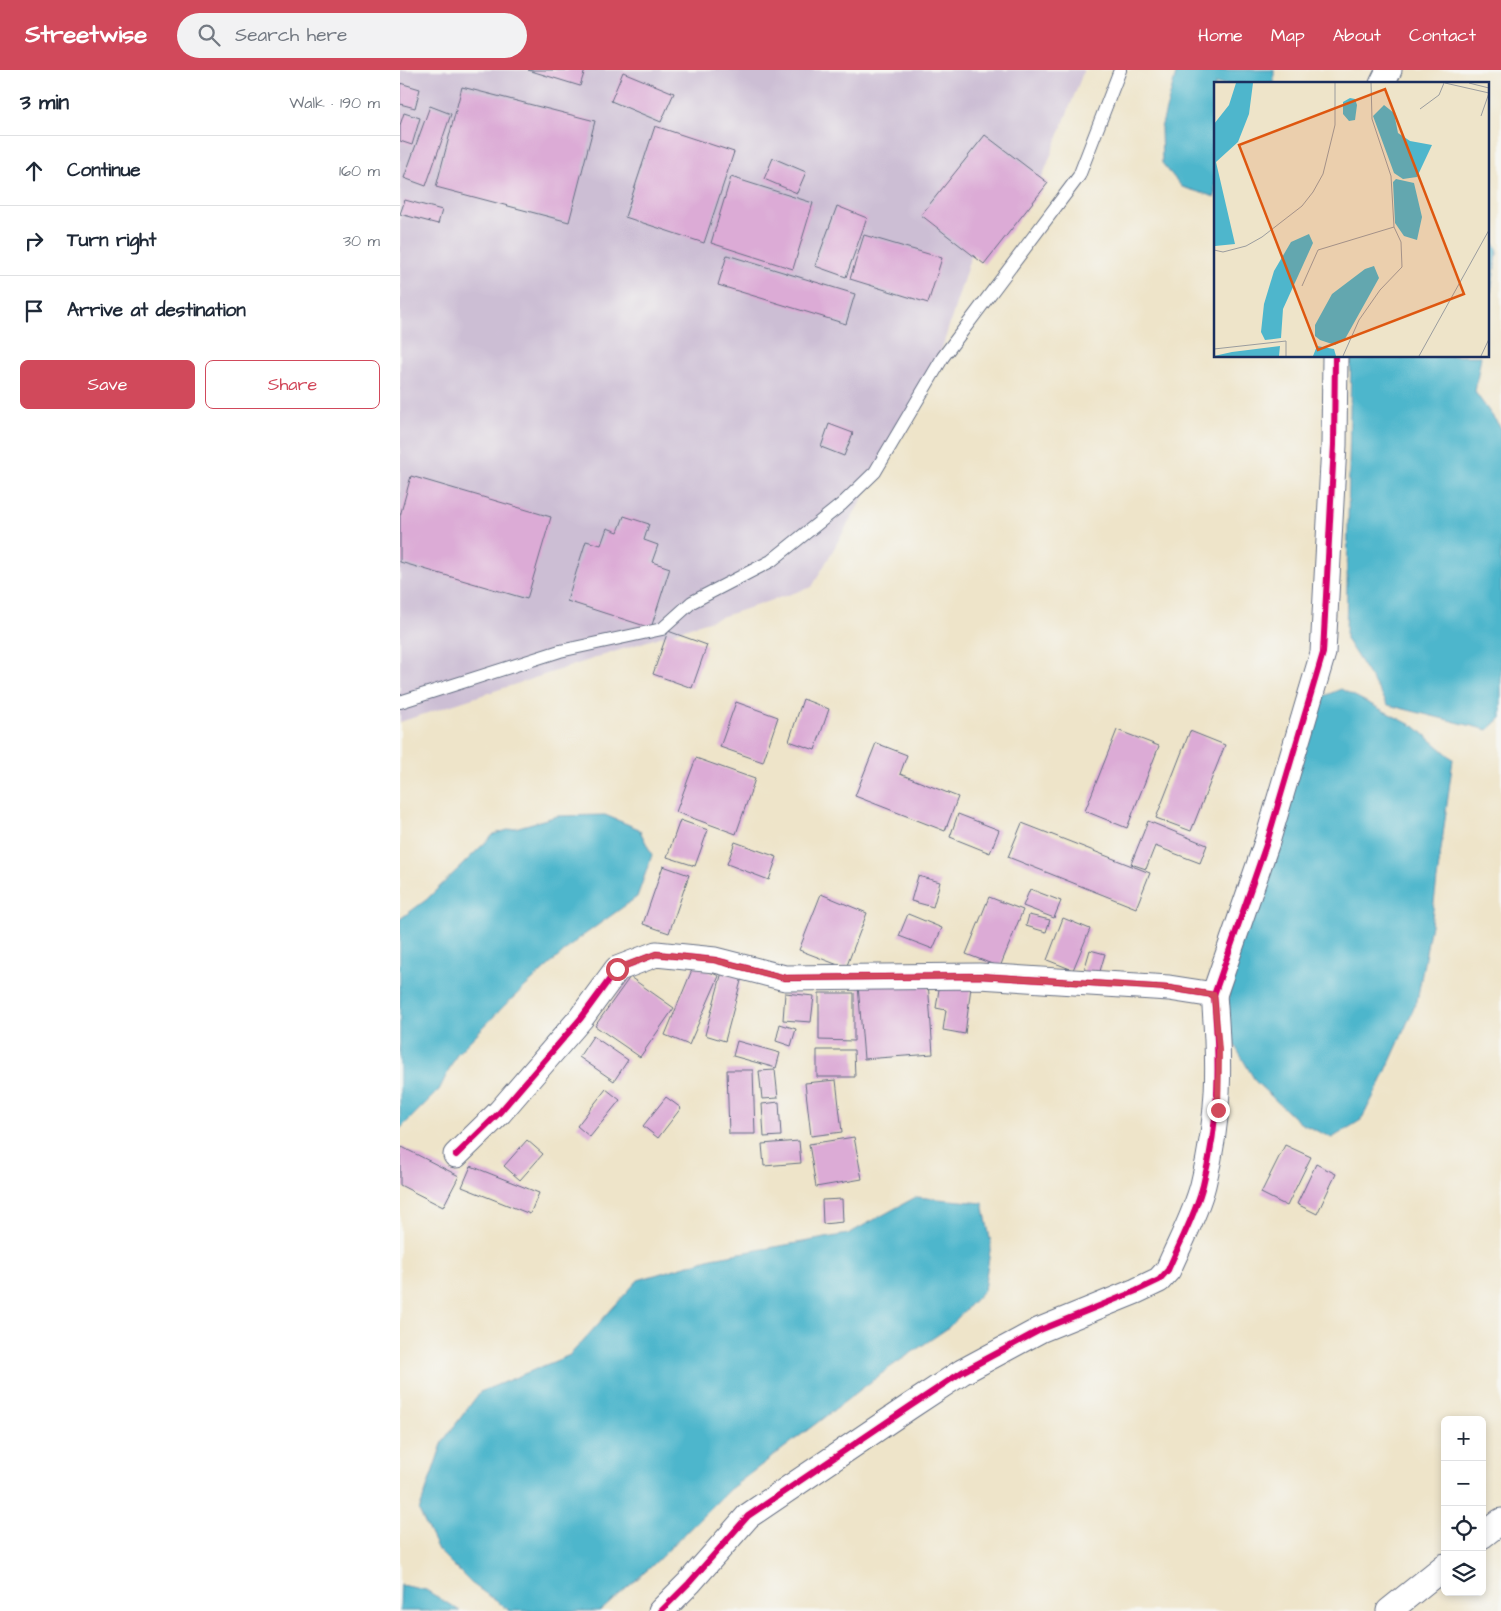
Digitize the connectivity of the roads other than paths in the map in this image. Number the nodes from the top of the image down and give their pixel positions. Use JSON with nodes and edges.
{"nodes":[{"id":1,"x":1120,"y":70,"type":"edge"},
{"id":2,"x":1389,"y":70,"type":"edge"},
{"id":3,"x":1383,"y":82,"type":"edge"},
{"id":4,"x":1335,"y":358,"type":"edge"},
{"id":5,"x":400,"y":702,"type":"edge"},
{"id":6,"x":1214,"y":995,"type":"junction"},
{"id":7,"x":456,"y":1155,"type":"dead end"},
{"id":8,"x":1501,"y":1521,"type":"edge"},
{"id":9,"x":1486,"y":1533,"type":"edge"},
{"id":10,"x":1441,"y":1569,"type":"edge"},
{"id":11,"x":661,"y":1611,"type":"edge"},
{"id":12,"x":1389,"y":1611,"type":"edge"}],
"edges":[{"from":1,"to":5,"type":"lane"},
{"from":2,"to":3,"type":"street"},
{"from":4,"to":6,"type":"street"},
{"from":6,"to":7,"type":"street"},
{"from":6,"to":11,"type":"street"},
{"from":8,"to":9,"type":"street"},
{"from":10,"to":12,"type":"street"}]}
